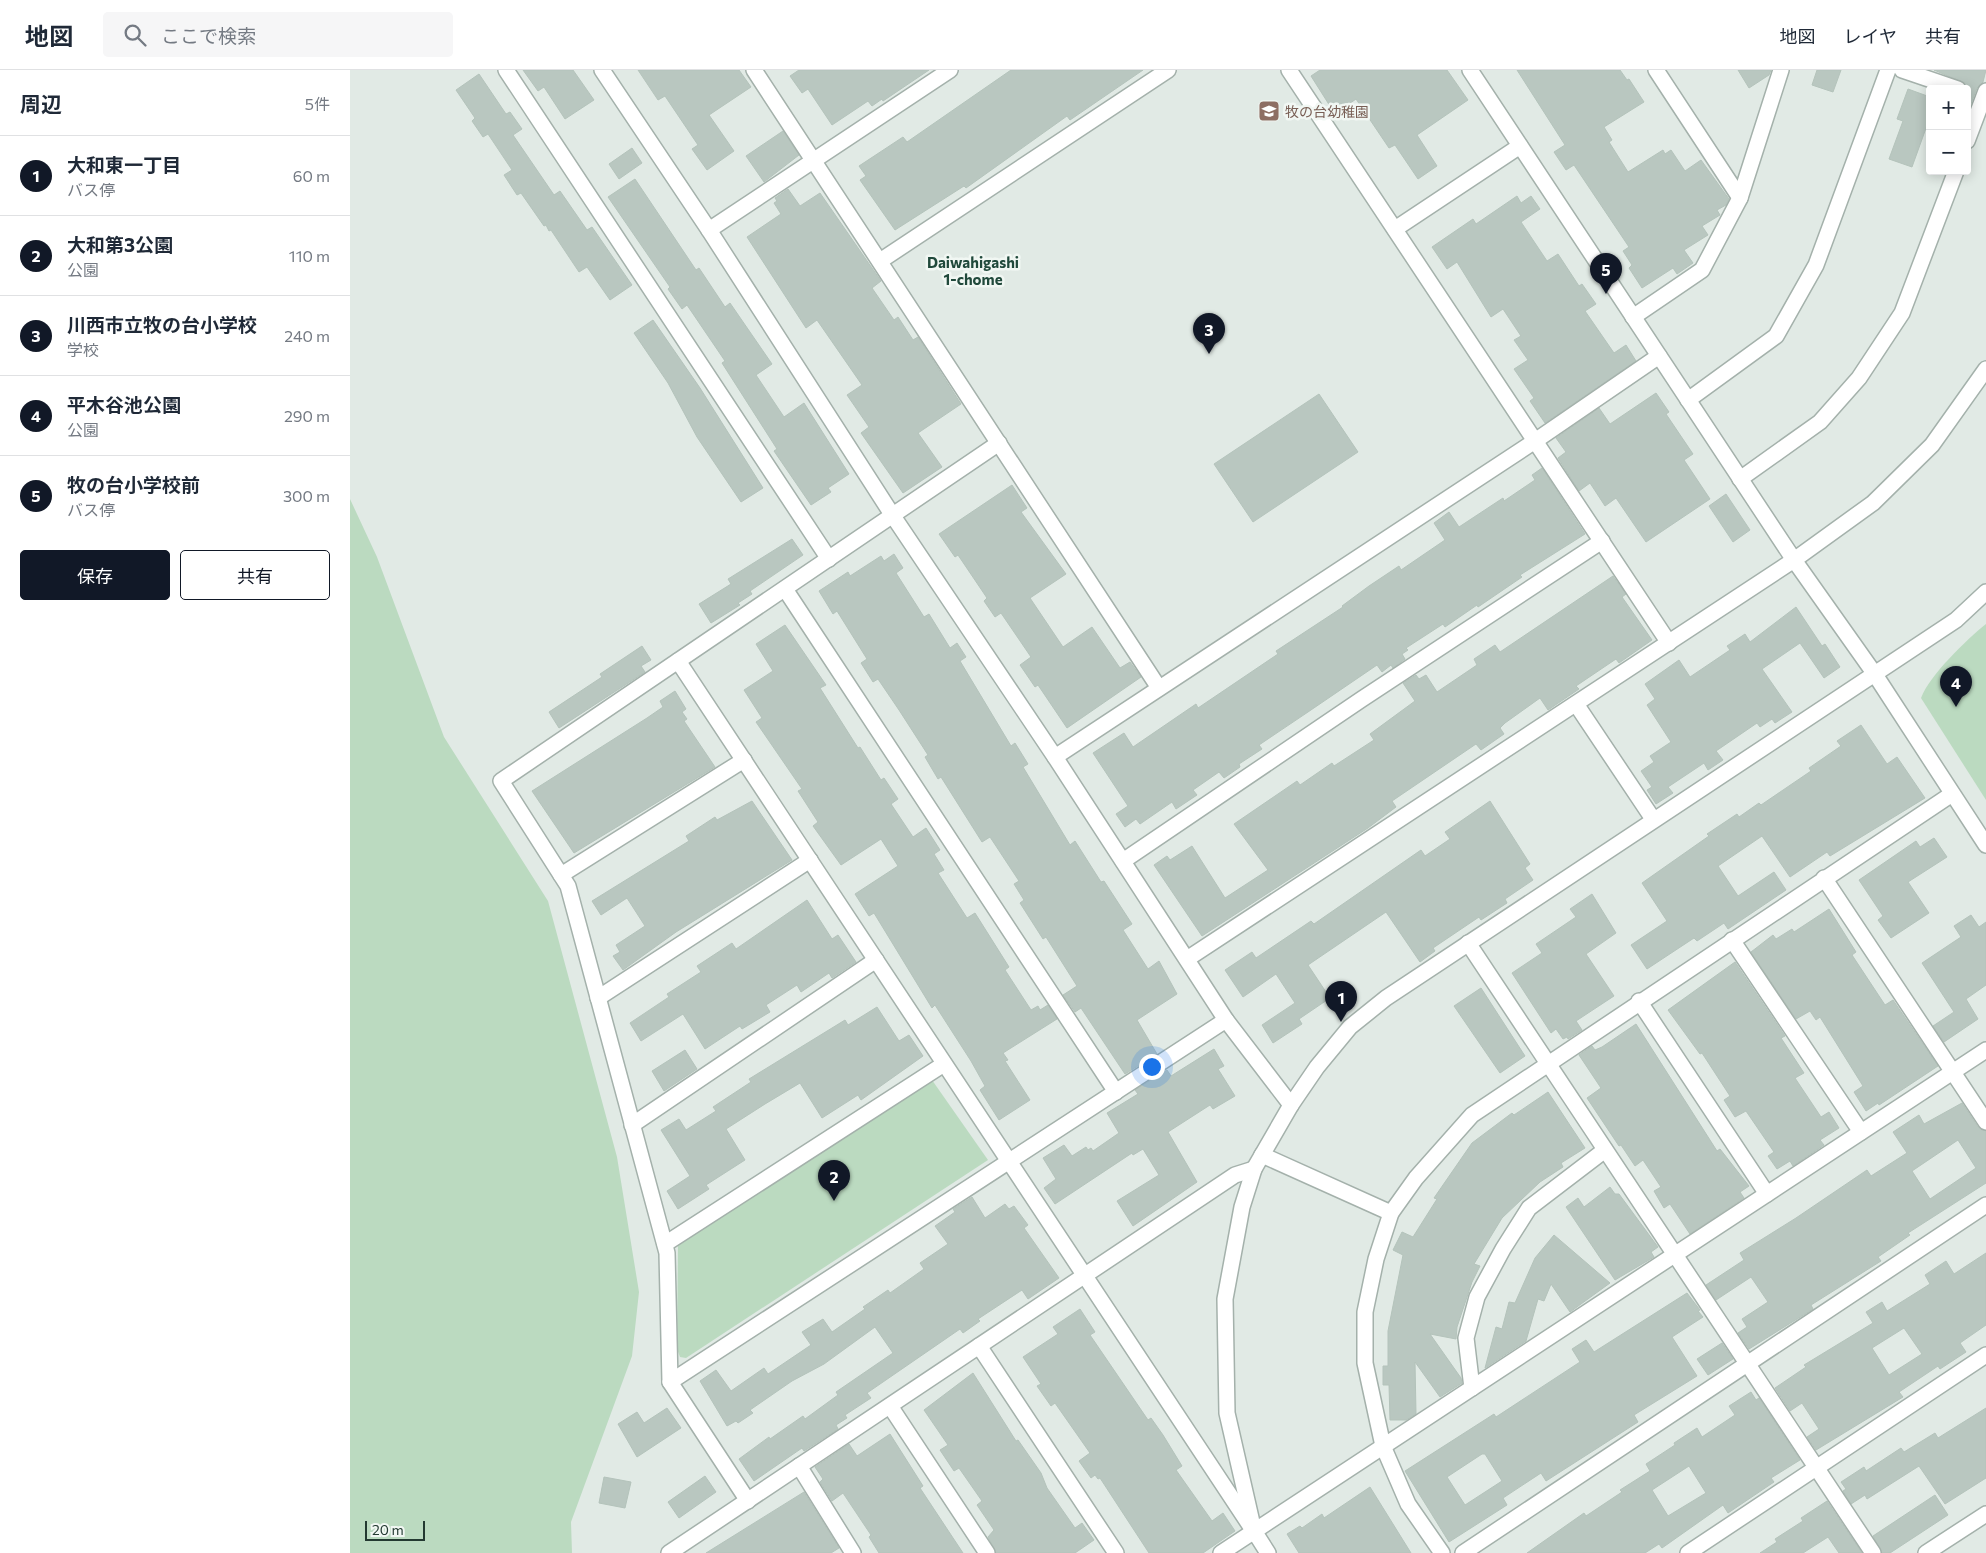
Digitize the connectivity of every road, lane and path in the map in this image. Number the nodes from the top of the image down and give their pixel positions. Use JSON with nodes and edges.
{"nodes":[{"id":1,"x":506,"y":70,"type":"edge"},
{"id":2,"x":602,"y":70,"type":"edge"},
{"id":3,"x":754,"y":70,"type":"edge"},
{"id":4,"x":950,"y":70,"type":"edge"},
{"id":5,"x":1168,"y":70,"type":"edge"},
{"id":6,"x":1289,"y":70,"type":"edge"},
{"id":7,"x":1470,"y":70,"type":"edge"},
{"id":8,"x":1656,"y":70,"type":"edge"},
{"id":9,"x":1781,"y":70,"type":"edge"},
{"id":10,"x":1888,"y":70,"type":"edge"},
{"id":11,"x":1902,"y":70,"type":"edge"},
{"id":12,"x":1946,"y":85,"type":"edge"},
{"id":13,"x":1971,"y":93,"type":"edge"},
{"id":14,"x":1985,"y":95,"type":"edge"},
{"id":15,"x":1971,"y":131,"type":"edge"},
{"id":16,"x":1520,"y":146,"type":"junction"},
{"id":17,"x":814,"y":160,"type":"junction"},
{"id":18,"x":1954,"y":175,"type":"edge"},
{"id":19,"x":1740,"y":198,"type":"junction"},
{"id":20,"x":1395,"y":229,"type":"junction"},
{"id":21,"x":709,"y":230,"type":"junction"},
{"id":22,"x":880,"y":262,"type":"junction"},
{"id":23,"x":1633,"y":318,"type":"junction"},
{"id":24,"x":1659,"y":356,"type":"junction"},
{"id":25,"x":1986,"y":369,"type":"edge"},
{"id":26,"x":1688,"y":400,"type":"junction"},
{"id":27,"x":1535,"y":440,"type":"junction"},
{"id":28,"x":999,"y":443,"type":"junction"},
{"id":29,"x":1740,"y":479,"type":"junction"},
{"id":30,"x":893,"y":516,"type":"junction"},
{"id":31,"x":1602,"y":541,"type":"junction"},
{"id":32,"x":829,"y":558,"type":"junction"},
{"id":33,"x":1794,"y":560,"type":"junction"},
{"id":34,"x":785,"y":589,"type":"junction"},
{"id":35,"x":1986,"y":592,"type":"edge"},
{"id":36,"x":1669,"y":642,"type":"junction"},
{"id":37,"x":678,"y":661,"type":"junction"},
{"id":38,"x":1874,"y":673,"type":"junction"},
{"id":39,"x":1160,"y":688,"type":"junction"},
{"id":40,"x":1576,"y":704,"type":"junction"},
{"id":41,"x":1055,"y":757,"type":"junction"},
{"id":42,"x":744,"y":760,"type":"junction"},
{"id":43,"x":1952,"y":794,"type":"junction"},
{"id":44,"x":1653,"y":819,"type":"junction"},
{"id":45,"x":1986,"y":845,"type":"edge"},
{"id":46,"x":810,"y":860,"type":"junction"},
{"id":47,"x":1123,"y":861,"type":"junction"},
{"id":48,"x":560,"y":875,"type":"junction"},
{"id":49,"x":1824,"y":878,"type":"junction"},
{"id":50,"x":1732,"y":940,"type":"junction"},
{"id":51,"x":1468,"y":943,"type":"junction"},
{"id":52,"x":1187,"y":959,"type":"junction"},
{"id":53,"x":876,"y":960,"type":"junction"},
{"id":54,"x":598,"y":998,"type":"junction"},
{"id":55,"x":1638,"y":1001,"type":"junction"},
{"id":56,"x":1226,"y":1020,"type":"junction"},
{"id":57,"x":1986,"y":1050,"type":"edge"},
{"id":58,"x":1548,"y":1062,"type":"junction"},
{"id":59,"x":944,"y":1064,"type":"junction"},
{"id":60,"x":1952,"y":1072,"type":"junction"},
{"id":61,"x":1116,"y":1092,"type":"junction"},
{"id":62,"x":1291,"y":1105,"type":"junction"},
{"id":63,"x":1986,"y":1122,"type":"edge"},
{"id":64,"x":632,"y":1125,"type":"junction"},
{"id":65,"x":1860,"y":1132,"type":"junction"},
{"id":66,"x":1605,"y":1150,"type":"junction"},
{"id":67,"x":1262,"y":1155,"type":"junction"},
{"id":68,"x":1009,"y":1162,"type":"junction"},
{"id":69,"x":1254,"y":1168,"type":"junction"},
{"id":70,"x":1766,"y":1194,"type":"junction"},
{"id":71,"x":1986,"y":1205,"type":"edge"},
{"id":72,"x":1391,"y":1213,"type":"junction"},
{"id":73,"x":664,"y":1244,"type":"junction"},
{"id":74,"x":1675,"y":1254,"type":"junction"},
{"id":75,"x":1085,"y":1275,"type":"junction"},
{"id":76,"x":979,"y":1346,"type":"junction"},
{"id":77,"x":1986,"y":1355,"type":"edge"},
{"id":78,"x":1747,"y":1364,"type":"junction"},
{"id":79,"x":670,"y":1382,"type":"junction"},
{"id":80,"x":1472,"y":1388,"type":"junction"},
{"id":81,"x":890,"y":1406,"type":"junction"},
{"id":82,"x":1383,"y":1446,"type":"junction"},
{"id":83,"x":799,"y":1466,"type":"junction"},
{"id":84,"x":1816,"y":1468,"type":"junction"},
{"id":85,"x":748,"y":1500,"type":"junction"},
{"id":86,"x":1986,"y":1514,"type":"edge"},
{"id":87,"x":1254,"y":1531,"type":"junction"},
{"id":88,"x":669,"y":1553,"type":"edge"},
{"id":89,"x":854,"y":1553,"type":"edge"},
{"id":90,"x":987,"y":1553,"type":"edge"},
{"id":91,"x":1116,"y":1553,"type":"edge"},
{"id":92,"x":1221,"y":1553,"type":"edge"},
{"id":93,"x":1268,"y":1553,"type":"edge"},
{"id":94,"x":1442,"y":1553,"type":"edge"},
{"id":95,"x":1462,"y":1553,"type":"edge"},
{"id":96,"x":1688,"y":1553,"type":"edge"},
{"id":97,"x":1873,"y":1553,"type":"edge"},
{"id":98,"x":1926,"y":1553,"type":"edge"}],
"edges":[{"from":1,"to":32,"type":"street"},
{"from":2,"to":21,"type":"street"},
{"from":3,"to":17,"type":"street"},
{"from":4,"to":17,"type":"street"},
{"from":5,"to":22,"type":"street"},
{"from":6,"to":20,"type":"street"},
{"from":7,"to":16,"type":"street"},
{"from":8,"to":19,"type":"street"},
{"from":9,"to":19,"type":"street"},
{"from":10,"to":26,"type":"street"},
{"from":11,"to":12,"type":"street"},
{"from":13,"to":14,"type":"street"},
{"from":14,"to":15,"type":"street"},
{"from":16,"to":20,"type":"street"},
{"from":16,"to":23,"type":"street"},
{"from":17,"to":21,"type":"street"},
{"from":17,"to":22,"type":"street"},
{"from":18,"to":29,"type":"street"},
{"from":19,"to":23,"type":"street"},
{"from":20,"to":27,"type":"street"},
{"from":21,"to":30,"type":"street"},
{"from":22,"to":28,"type":"street"},
{"from":23,"to":24,"type":"street"},
{"from":24,"to":26,"type":"street"},
{"from":24,"to":27,"type":"street"},
{"from":25,"to":33,"type":"street"},
{"from":26,"to":29,"type":"street"},
{"from":27,"to":31,"type":"street"},
{"from":27,"to":39,"type":"street"},
{"from":28,"to":30,"type":"street"},
{"from":28,"to":39,"type":"street"},
{"from":29,"to":33,"type":"street"},
{"from":30,"to":32,"type":"street"},
{"from":30,"to":41,"type":"street"},
{"from":31,"to":36,"type":"street"},
{"from":31,"to":47,"type":"street"},
{"from":32,"to":34,"type":"street"},
{"from":33,"to":36,"type":"street"},
{"from":33,"to":38,"type":"street"},
{"from":34,"to":37,"type":"street"},
{"from":34,"to":61,"type":"street"},
{"from":35,"to":38,"type":"street"},
{"from":36,"to":40,"type":"street"},
{"from":37,"to":42,"type":"street"},
{"from":37,"to":48,"type":"street"},
{"from":38,"to":43,"type":"street"},
{"from":38,"to":44,"type":"street"},
{"from":39,"to":41,"type":"street"},
{"from":40,"to":44,"type":"street"},
{"from":40,"to":52,"type":"street"},
{"from":41,"to":47,"type":"street"},
{"from":42,"to":46,"type":"street"},
{"from":42,"to":48,"type":"street"},
{"from":43,"to":45,"type":"street"},
{"from":43,"to":49,"type":"street"},
{"from":44,"to":51,"type":"street"},
{"from":46,"to":53,"type":"street"},
{"from":46,"to":54,"type":"street"},
{"from":47,"to":52,"type":"street"},
{"from":48,"to":54,"type":"street"},
{"from":49,"to":50,"type":"street"},
{"from":49,"to":60,"type":"street"},
{"from":50,"to":55,"type":"street"},
{"from":50,"to":65,"type":"street"},
{"from":51,"to":58,"type":"street"},
{"from":51,"to":62,"type":"street"},
{"from":52,"to":56,"type":"street"},
{"from":53,"to":59,"type":"street"},
{"from":53,"to":64,"type":"street"},
{"from":54,"to":64,"type":"street"},
{"from":55,"to":58,"type":"street"},
{"from":55,"to":70,"type":"street"},
{"from":56,"to":61,"type":"street"},
{"from":56,"to":62,"type":"street"},
{"from":57,"to":60,"type":"street"},
{"from":58,"to":66,"type":"street"},
{"from":58,"to":72,"type":"street"},
{"from":59,"to":68,"type":"street"},
{"from":59,"to":73,"type":"street"},
{"from":60,"to":63,"type":"street"},
{"from":60,"to":65,"type":"street"},
{"from":61,"to":68,"type":"street"},
{"from":62,"to":67,"type":"street"},
{"from":64,"to":73,"type":"street"},
{"from":65,"to":70,"type":"street"},
{"from":66,"to":74,"type":"street"},
{"from":66,"to":80,"type":"street"},
{"from":67,"to":69,"type":"street"},
{"from":67,"to":72,"type":"street"},
{"from":68,"to":75,"type":"street"},
{"from":68,"to":79,"type":"street"},
{"from":69,"to":75,"type":"street"},
{"from":69,"to":87,"type":"street"},
{"from":70,"to":74,"type":"street"},
{"from":71,"to":78,"type":"street"},
{"from":72,"to":82,"type":"street"},
{"from":73,"to":79,"type":"street"},
{"from":74,"to":78,"type":"street"},
{"from":74,"to":80,"type":"street"},
{"from":75,"to":76,"type":"street"},
{"from":75,"to":87,"type":"street"},
{"from":76,"to":81,"type":"street"},
{"from":76,"to":91,"type":"street"},
{"from":77,"to":84,"type":"street"},
{"from":78,"to":84,"type":"street"},
{"from":78,"to":95,"type":"street"},
{"from":79,"to":85,"type":"street"},
{"from":80,"to":82,"type":"street"},
{"from":81,"to":83,"type":"street"},
{"from":81,"to":90,"type":"street"},
{"from":82,"to":87,"type":"street"},
{"from":82,"to":94,"type":"street"},
{"from":83,"to":85,"type":"street"},
{"from":83,"to":89,"type":"street"},
{"from":84,"to":96,"type":"street"},
{"from":84,"to":97,"type":"street"},
{"from":85,"to":88,"type":"street"},
{"from":86,"to":98,"type":"street"},
{"from":87,"to":92,"type":"street"},
{"from":87,"to":93,"type":"street"}]}
